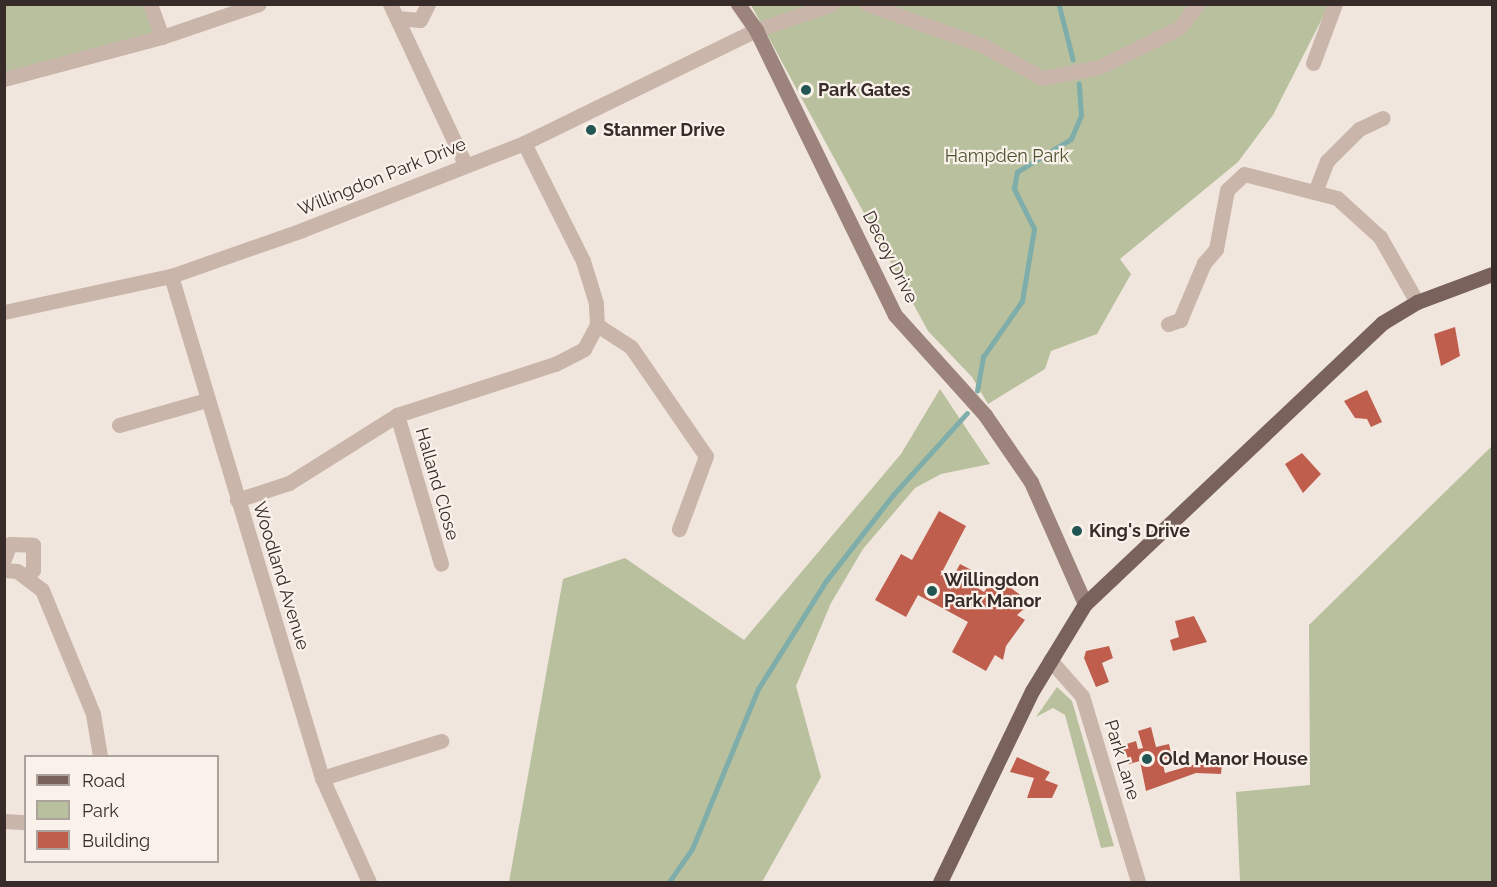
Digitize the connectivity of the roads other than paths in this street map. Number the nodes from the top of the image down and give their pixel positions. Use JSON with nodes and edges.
{"nodes":[{"id":1,"x":150,"y":4,"type":"edge"},
{"id":2,"x":259,"y":4,"type":"edge"},
{"id":3,"x":390,"y":4,"type":"edge"},
{"id":4,"x":428,"y":4,"type":"edge"},
{"id":5,"x":738,"y":4,"type":"edge"},
{"id":6,"x":832,"y":4,"type":"edge"},
{"id":7,"x":867,"y":4,"type":"edge"},
{"id":8,"x":1198,"y":4,"type":"edge"},
{"id":9,"x":1335,"y":4,"type":"edge"},
{"id":10,"x":398,"y":18,"type":"junction"},
{"id":11,"x":756,"y":30,"type":"junction"},
{"id":12,"x":162,"y":37,"type":"junction"},
{"id":13,"x":1313,"y":63,"type":"dead end"},
{"id":14,"x":4,"y":79,"type":"edge"},
{"id":15,"x":1383,"y":118,"type":"dead end"},
{"id":16,"x":524,"y":143,"type":"junction"},
{"id":17,"x":465,"y":164,"type":"junction"},
{"id":18,"x":1315,"y":192,"type":"junction"},
{"id":19,"x":1492,"y":274,"type":"edge"},
{"id":20,"x":171,"y":276,"type":"junction"},
{"id":21,"x":1417,"y":302,"type":"junction"},
{"id":22,"x":4,"y":312,"type":"edge"},
{"id":23,"x":1168,"y":324,"type":"dead end"},
{"id":24,"x":597,"y":325,"type":"junction"},
{"id":25,"x":206,"y":400,"type":"junction"},
{"id":26,"x":397,"y":415,"type":"junction"},
{"id":27,"x":119,"y":426,"type":"dead end"},
{"id":28,"x":237,"y":500,"type":"junction"},
{"id":29,"x":679,"y":529,"type":"dead end"},
{"id":30,"x":4,"y":559,"type":"edge"},
{"id":31,"x":441,"y":564,"type":"dead end"},
{"id":32,"x":4,"y":570,"type":"edge"},
{"id":33,"x":26,"y":576,"type":"junction"},
{"id":34,"x":1084,"y":604,"type":"junction"},
{"id":35,"x":1050,"y":660,"type":"junction"},
{"id":36,"x":441,"y":741,"type":"dead end"},
{"id":37,"x":100,"y":755,"type":"edge"},
{"id":38,"x":322,"y":778,"type":"junction"},
{"id":39,"x":4,"y":821,"type":"edge"},
{"id":40,"x":24,"y":822,"type":"edge"},
{"id":41,"x":369,"y":882,"type":"edge"},
{"id":42,"x":940,"y":882,"type":"edge"},
{"id":43,"x":1138,"y":882,"type":"edge"}],
"edges":[{"from":1,"to":12,"type":"street"},
{"from":2,"to":12,"type":"street"},
{"from":3,"to":10,"type":"street"},
{"from":4,"to":10,"type":"street"},
{"from":5,"to":11,"type":"street","name":"Decoy Drive"},
{"from":6,"to":11,"type":"street","name":"Willingdon Park Drive"},
{"from":7,"to":8,"type":"street"},
{"from":9,"to":13,"type":"street"},
{"from":10,"to":17,"type":"street"},
{"from":11,"to":16,"type":"street","name":"Willingdon Park Drive"},
{"from":11,"to":34,"type":"street","name":"Decoy Drive"},
{"from":12,"to":14,"type":"street"},
{"from":15,"to":18,"type":"street"},
{"from":16,"to":17,"type":"street","name":"Willingdon Park Drive"},
{"from":16,"to":24,"type":"street"},
{"from":17,"to":20,"type":"street","name":"Willingdon Park Drive"},
{"from":18,"to":21,"type":"street"},
{"from":18,"to":23,"type":"street"},
{"from":19,"to":21,"type":"main road"},
{"from":20,"to":22,"type":"street","name":"Willingdon Park Drive"},
{"from":20,"to":25,"type":"street","name":"Woodland Avenue"},
{"from":21,"to":34,"type":"main road"},
{"from":24,"to":26,"type":"street"},
{"from":24,"to":29,"type":"street"},
{"from":25,"to":27,"type":"street"},
{"from":25,"to":28,"type":"street","name":"Woodland Avenue"},
{"from":26,"to":28,"type":"street"},
{"from":26,"to":31,"type":"street","name":"Halland Close"},
{"from":28,"to":38,"type":"street","name":"Woodland Avenue"},
{"from":30,"to":33,"type":"street"},
{"from":32,"to":33,"type":"street"},
{"from":33,"to":37,"type":"street"},
{"from":34,"to":35,"type":"main road"},
{"from":35,"to":42,"type":"main road"},
{"from":35,"to":43,"type":"street","name":"Park Lane"},
{"from":36,"to":38,"type":"street"},
{"from":38,"to":41,"type":"street","name":"Woodland Avenue"},
{"from":39,"to":40,"type":"street"}]}
